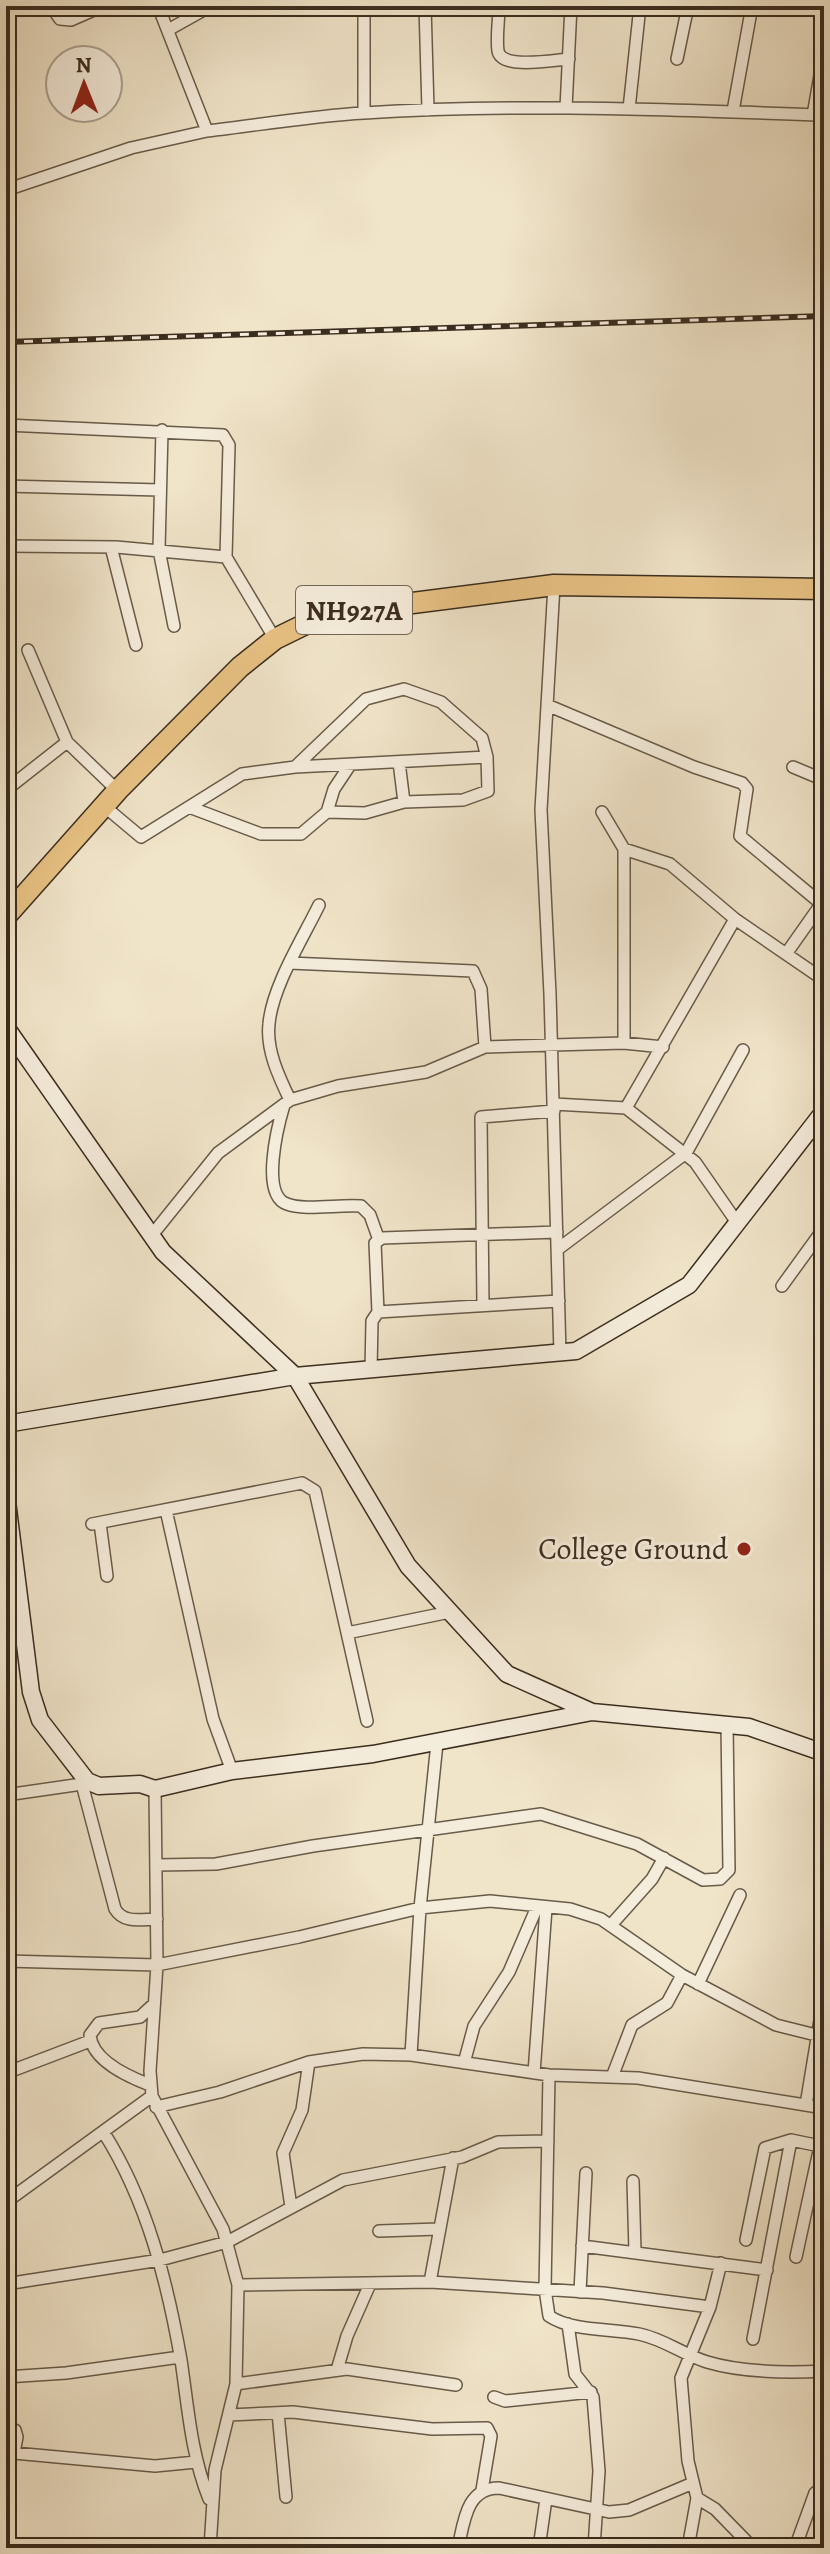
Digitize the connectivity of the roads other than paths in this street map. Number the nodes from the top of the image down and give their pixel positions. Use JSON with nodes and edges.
{"nodes":[{"id":1,"x":51,"y":6,"type":"edge"},
{"id":2,"x":158,"y":6,"type":"edge"},
{"id":3,"x":211,"y":6,"type":"edge"},
{"id":4,"x":364,"y":6,"type":"edge"},
{"id":5,"x":499,"y":6,"type":"edge"},
{"id":6,"x":571,"y":6,"type":"edge"},
{"id":7,"x":640,"y":6,"type":"edge"},
{"id":8,"x":688,"y":6,"type":"edge"},
{"id":9,"x":752,"y":6,"type":"edge"},
{"id":10,"x":96,"y":7,"type":"edge"},
{"id":11,"x":425,"y":7,"type":"edge"},
{"id":12,"x":168,"y":30,"type":"junction"},
{"id":13,"x":824,"y":53,"type":"edge"},
{"id":14,"x":569,"y":59,"type":"junction"},
{"id":15,"x":677,"y":59,"type":"dead end"},
{"id":16,"x":566,"y":108,"type":"junction"},
{"id":17,"x":629,"y":109,"type":"junction"},
{"id":18,"x":428,"y":110,"type":"junction"},
{"id":19,"x":733,"y":111,"type":"junction"},
{"id":20,"x":364,"y":113,"type":"junction"},
{"id":21,"x":818,"y":115,"type":"edge"},
{"id":22,"x":207,"y":131,"type":"junction"},
{"id":23,"x":6,"y":190,"type":"edge"},
{"id":24,"x":6,"y":425,"type":"edge"},
{"id":25,"x":162,"y":430,"type":"junction"},
{"id":26,"x":6,"y":486,"type":"edge"},
{"id":27,"x":160,"y":490,"type":"junction"},
{"id":28,"x":6,"y":546,"type":"edge"},
{"id":29,"x":111,"y":547,"type":"junction"},
{"id":30,"x":159,"y":550,"type":"junction"},
{"id":31,"x":226,"y":557,"type":"junction"},
{"id":32,"x":553,"y":589,"type":"junction"},
{"id":33,"x":824,"y":589,"type":"edge"},
{"id":34,"x":824,"y":600,"type":"edge"},
{"id":35,"x":174,"y":626,"type":"dead end"},
{"id":36,"x":275,"y":639,"type":"junction"},
{"id":37,"x":136,"y":645,"type":"dead end"},
{"id":38,"x":28,"y":650,"type":"dead end"},
{"id":39,"x":547,"y":705,"type":"junction"},
{"id":40,"x":67,"y":742,"type":"junction"},
{"id":41,"x":487,"y":757,"type":"junction"},
{"id":42,"x":399,"y":762,"type":"junction"},
{"id":43,"x":350,"y":765,"type":"junction"},
{"id":44,"x":295,"y":767,"type":"junction"},
{"id":45,"x":793,"y":767,"type":"dead end"},
{"id":46,"x":824,"y":780,"type":"edge"},
{"id":47,"x":6,"y":790,"type":"edge"},
{"id":48,"x":117,"y":799,"type":"junction"},
{"id":49,"x":404,"y":802,"type":"junction"},
{"id":50,"x":189,"y":807,"type":"junction"},
{"id":51,"x":327,"y":812,"type":"junction"},
{"id":52,"x":602,"y":812,"type":"dead end"},
{"id":53,"x":624,"y":849,"type":"junction"},
{"id":54,"x":823,"y":903,"type":"edge"},
{"id":55,"x":319,"y":905,"type":"dead end"},
{"id":56,"x":6,"y":916,"type":"edge"},
{"id":57,"x":735,"y":919,"type":"junction"},
{"id":58,"x":6,"y":926,"type":"edge"},
{"id":59,"x":786,"y":954,"type":"junction"},
{"id":60,"x":290,"y":963,"type":"junction"},
{"id":61,"x":824,"y":980,"type":"edge"},
{"id":62,"x":6,"y":1027,"type":"edge"},
{"id":63,"x":624,"y":1043,"type":"junction"},
{"id":64,"x":552,"y":1044,"type":"junction"},
{"id":65,"x":485,"y":1047,"type":"junction"},
{"id":66,"x":663,"y":1047,"type":"junction"},
{"id":67,"x":743,"y":1050,"type":"dead end"},
{"id":68,"x":287,"y":1102,"type":"junction"},
{"id":69,"x":554,"y":1108,"type":"junction"},
{"id":70,"x":626,"y":1108,"type":"junction"},
{"id":71,"x":824,"y":1111,"type":"edge"},
{"id":72,"x":686,"y":1153,"type":"junction"},
{"id":73,"x":738,"y":1224,"type":"junction"},
{"id":74,"x":824,"y":1228,"type":"edge"},
{"id":75,"x":557,"y":1232,"type":"junction"},
{"id":76,"x":152,"y":1235,"type":"junction"},
{"id":77,"x":481,"y":1235,"type":"junction"},
{"id":78,"x":379,"y":1240,"type":"junction"},
{"id":79,"x":558,"y":1249,"type":"junction"},
{"id":80,"x":782,"y":1286,"type":"dead end"},
{"id":81,"x":559,"y":1301,"type":"junction"},
{"id":82,"x":483,"y":1305,"type":"junction"},
{"id":83,"x":378,"y":1312,"type":"junction"},
{"id":84,"x":560,"y":1354,"type":"junction"},
{"id":85,"x":371,"y":1370,"type":"junction"},
{"id":86,"x":295,"y":1376,"type":"junction"},
{"id":87,"x":6,"y":1424,"type":"edge"},
{"id":88,"x":6,"y":1493,"type":"edge"},
{"id":89,"x":166,"y":1510,"type":"junction"},
{"id":90,"x":107,"y":1576,"type":"dead end"},
{"id":91,"x":450,"y":1612,"type":"junction"},
{"id":92,"x":347,"y":1633,"type":"junction"},
{"id":93,"x":592,"y":1712,"type":"junction"},
{"id":94,"x":367,"y":1721,"type":"dead end"},
{"id":95,"x":727,"y":1724,"type":"junction"},
{"id":96,"x":437,"y":1743,"type":"junction"},
{"id":97,"x":824,"y":1753,"type":"edge"},
{"id":98,"x":232,"y":1771,"type":"junction"},
{"id":99,"x":84,"y":1782,"type":"junction"},
{"id":100,"x":155,"y":1789,"type":"junction"},
{"id":101,"x":6,"y":1795,"type":"edge"},
{"id":102,"x":427,"y":1832,"type":"junction"},
{"id":103,"x":664,"y":1858,"type":"junction"},
{"id":104,"x":157,"y":1865,"type":"junction"},
{"id":105,"x":740,"y":1895,"type":"dead end"},
{"id":106,"x":541,"y":1907,"type":"junction"},
{"id":107,"x":420,"y":1908,"type":"junction"},
{"id":108,"x":157,"y":1919,"type":"junction"},
{"id":109,"x":611,"y":1925,"type":"junction"},
{"id":110,"x":6,"y":1961,"type":"edge"},
{"id":111,"x":157,"y":1965,"type":"junction"},
{"id":112,"x":682,"y":1975,"type":"junction"},
{"id":113,"x":698,"y":1984,"type":"junction"},
{"id":114,"x":824,"y":1996,"type":"edge"},
{"id":115,"x":154,"y":2004,"type":"junction"},
{"id":116,"x":820,"y":2037,"type":"edge"},
{"id":117,"x":90,"y":2041,"type":"junction"},
{"id":118,"x":411,"y":2055,"type":"junction"},
{"id":119,"x":309,"y":2062,"type":"junction"},
{"id":120,"x":464,"y":2063,"type":"junction"},
{"id":121,"x":6,"y":2073,"type":"edge"},
{"id":122,"x":534,"y":2073,"type":"junction"},
{"id":123,"x":549,"y":2075,"type":"junction"},
{"id":124,"x":612,"y":2077,"type":"junction"},
{"id":125,"x":153,"y":2096,"type":"junction"},
{"id":126,"x":806,"y":2105,"type":"junction"},
{"id":127,"x":824,"y":2108,"type":"edge"},
{"id":128,"x":824,"y":2128,"type":"edge"},
{"id":129,"x":104,"y":2133,"type":"junction"},
{"id":130,"x":791,"y":2140,"type":"junction"},
{"id":131,"x":548,"y":2141,"type":"junction"},
{"id":132,"x":820,"y":2146,"type":"junction"},
{"id":133,"x":453,"y":2158,"type":"junction"},
{"id":134,"x":586,"y":2173,"type":"dead end"},
{"id":135,"x":633,"y":2181,"type":"dead end"},
{"id":136,"x":6,"y":2202,"type":"edge"},
{"id":137,"x":291,"y":2207,"type":"junction"},
{"id":138,"x":438,"y":2229,"type":"junction"},
{"id":139,"x":379,"y":2231,"type":"dead end"},
{"id":140,"x":746,"y":2240,"type":"dead end"},
{"id":141,"x":227,"y":2242,"type":"junction"},
{"id":142,"x":582,"y":2246,"type":"junction"},
{"id":143,"x":635,"y":2251,"type":"junction"},
{"id":144,"x":796,"y":2257,"type":"dead end"},
{"id":145,"x":160,"y":2260,"type":"junction"},
{"id":146,"x":721,"y":2263,"type":"junction"},
{"id":147,"x":767,"y":2270,"type":"junction"},
{"id":148,"x":430,"y":2282,"type":"junction"},
{"id":149,"x":6,"y":2284,"type":"edge"},
{"id":150,"x":370,"y":2284,"type":"junction"},
{"id":151,"x":238,"y":2285,"type":"junction"},
{"id":152,"x":545,"y":2289,"type":"junction"},
{"id":153,"x":580,"y":2292,"type":"junction"},
{"id":154,"x":710,"y":2307,"type":"junction"},
{"id":155,"x":568,"y":2324,"type":"junction"},
{"id":156,"x":753,"y":2339,"type":"dead end"},
{"id":157,"x":688,"y":2355,"type":"junction"},
{"id":158,"x":180,"y":2357,"type":"junction"},
{"id":159,"x":337,"y":2370,"type":"junction"},
{"id":160,"x":824,"y":2371,"type":"edge"},
{"id":161,"x":6,"y":2377,"type":"edge"},
{"id":162,"x":236,"y":2384,"type":"junction"},
{"id":163,"x":456,"y":2385,"type":"dead end"},
{"id":164,"x":591,"y":2392,"type":"junction"},
{"id":165,"x":494,"y":2397,"type":"dead end"},
{"id":166,"x":278,"y":2413,"type":"junction"},
{"id":167,"x":229,"y":2415,"type":"junction"},
{"id":168,"x":6,"y":2428,"type":"edge"},
{"id":169,"x":196,"y":2462,"type":"junction"},
{"id":170,"x":693,"y":2483,"type":"junction"},
{"id":171,"x":824,"y":2486,"type":"edge"},
{"id":172,"x":482,"y":2490,"type":"junction"},
{"id":173,"x":286,"y":2497,"type":"dead end"},
{"id":174,"x":697,"y":2498,"type":"junction"},
{"id":175,"x":546,"y":2499,"type":"junction"},
{"id":176,"x":210,"y":2501,"type":"junction"},
{"id":177,"x":598,"y":2511,"type":"junction"},
{"id":178,"x":210,"y":2548,"type":"edge"},
{"id":179,"x":458,"y":2548,"type":"edge"},
{"id":180,"x":539,"y":2548,"type":"edge"},
{"id":181,"x":594,"y":2548,"type":"edge"},
{"id":182,"x":688,"y":2548,"type":"edge"},
{"id":183,"x":753,"y":2548,"type":"edge"},
{"id":184,"x":795,"y":2548,"type":"edge"}],
"edges":[{"from":1,"to":10,"type":"street"},
{"from":2,"to":12,"type":"street"},
{"from":3,"to":12,"type":"street"},
{"from":4,"to":20,"type":"street"},
{"from":5,"to":6,"type":"street"},
{"from":5,"to":11,"type":"street"},
{"from":5,"to":14,"type":"street"},
{"from":6,"to":14,"type":"street"},
{"from":7,"to":17,"type":"street"},
{"from":8,"to":15,"type":"street"},
{"from":9,"to":19,"type":"street"},
{"from":11,"to":18,"type":"street"},
{"from":12,"to":22,"type":"street"},
{"from":13,"to":21,"type":"street"},
{"from":14,"to":16,"type":"street"},
{"from":16,"to":17,"type":"street"},
{"from":16,"to":18,"type":"street"},
{"from":17,"to":19,"type":"street"},
{"from":18,"to":20,"type":"street"},
{"from":19,"to":21,"type":"street"},
{"from":20,"to":22,"type":"street"},
{"from":22,"to":23,"type":"street"},
{"from":24,"to":25,"type":"street"},
{"from":25,"to":27,"type":"street"},
{"from":25,"to":31,"type":"street"},
{"from":26,"to":27,"type":"street"},
{"from":27,"to":30,"type":"street"},
{"from":28,"to":29,"type":"street"},
{"from":29,"to":30,"type":"street"},
{"from":29,"to":37,"type":"street"},
{"from":30,"to":31,"type":"street"},
{"from":30,"to":35,"type":"street"},
{"from":31,"to":36,"type":"street"},
{"from":32,"to":33,"type":"highway","number":"NH927A"},
{"from":32,"to":34,"type":"highway","number":"NH927A"},
{"from":32,"to":36,"type":"highway","number":"NH927A"},
{"from":32,"to":39,"type":"street"},
{"from":32,"to":48,"type":"highway","number":"NH927A"},
{"from":36,"to":48,"type":"highway","number":"NH927A"},
{"from":38,"to":40,"type":"street"},
{"from":39,"to":54,"type":"street"},
{"from":39,"to":64,"type":"street"},
{"from":40,"to":47,"type":"street"},
{"from":40,"to":48,"type":"street"},
{"from":41,"to":42,"type":"street"},
{"from":41,"to":44,"type":"street"},
{"from":41,"to":49,"type":"street"},
{"from":42,"to":43,"type":"street"},
{"from":42,"to":49,"type":"street"},
{"from":43,"to":44,"type":"street"},
{"from":43,"to":51,"type":"street"},
{"from":44,"to":50,"type":"street"},
{"from":45,"to":46,"type":"street"},
{"from":48,"to":50,"type":"street"},
{"from":48,"to":56,"type":"highway","number":"NH927A"},
{"from":48,"to":58,"type":"highway","number":"NH927A"},
{"from":49,"to":51,"type":"street"},
{"from":50,"to":51,"type":"street"},
{"from":52,"to":53,"type":"street"},
{"from":53,"to":57,"type":"street"},
{"from":53,"to":63,"type":"street"},
{"from":54,"to":59,"type":"street"},
{"from":55,"to":60,"type":"street"},
{"from":57,"to":59,"type":"street"},
{"from":57,"to":66,"type":"street"},
{"from":59,"to":61,"type":"street"},
{"from":60,"to":65,"type":"street"},
{"from":60,"to":68,"type":"street"},
{"from":62,"to":76,"type":"main road"},
{"from":63,"to":64,"type":"street"},
{"from":63,"to":66,"type":"street"},
{"from":64,"to":65,"type":"street"},
{"from":64,"to":69,"type":"street"},
{"from":65,"to":68,"type":"street"},
{"from":66,"to":70,"type":"street"},
{"from":67,"to":72,"type":"street"},
{"from":68,"to":76,"type":"street"},
{"from":68,"to":78,"type":"street"},
{"from":69,"to":70,"type":"street"},
{"from":69,"to":75,"type":"street"},
{"from":69,"to":77,"type":"street"},
{"from":70,"to":72,"type":"street"},
{"from":71,"to":73,"type":"main road"},
{"from":72,"to":73,"type":"street"},
{"from":72,"to":79,"type":"street"},
{"from":73,"to":84,"type":"main road"},
{"from":74,"to":80,"type":"street"},
{"from":75,"to":77,"type":"street"},
{"from":75,"to":79,"type":"street"},
{"from":76,"to":86,"type":"main road"},
{"from":77,"to":78,"type":"street"},
{"from":77,"to":82,"type":"street"},
{"from":78,"to":83,"type":"street"},
{"from":79,"to":81,"type":"street"},
{"from":81,"to":82,"type":"street"},
{"from":81,"to":84,"type":"street"},
{"from":82,"to":83,"type":"street"},
{"from":83,"to":85,"type":"street"},
{"from":84,"to":85,"type":"main road"},
{"from":85,"to":86,"type":"main road"},
{"from":86,"to":87,"type":"main road"},
{"from":86,"to":91,"type":"main road"},
{"from":88,"to":99,"type":"main road"},
{"from":89,"to":90,"type":"street"},
{"from":89,"to":92,"type":"street"},
{"from":89,"to":98,"type":"street"},
{"from":91,"to":92,"type":"street"},
{"from":91,"to":93,"type":"main road"},
{"from":92,"to":94,"type":"street"},
{"from":93,"to":95,"type":"main road"},
{"from":93,"to":96,"type":"main road"},
{"from":95,"to":97,"type":"main road"},
{"from":95,"to":103,"type":"street"},
{"from":96,"to":98,"type":"main road"},
{"from":96,"to":102,"type":"street"},
{"from":98,"to":100,"type":"main road"},
{"from":99,"to":100,"type":"main road"},
{"from":99,"to":101,"type":"street"},
{"from":99,"to":108,"type":"street"},
{"from":100,"to":104,"type":"street"},
{"from":102,"to":103,"type":"street"},
{"from":102,"to":104,"type":"street"},
{"from":102,"to":107,"type":"street"},
{"from":103,"to":109,"type":"street"},
{"from":104,"to":108,"type":"street"},
{"from":105,"to":113,"type":"street"},
{"from":106,"to":107,"type":"street"},
{"from":106,"to":109,"type":"street"},
{"from":106,"to":120,"type":"street"},
{"from":106,"to":122,"type":"street"},
{"from":107,"to":111,"type":"street"},
{"from":107,"to":118,"type":"street"},
{"from":108,"to":111,"type":"street"},
{"from":109,"to":112,"type":"street"},
{"from":110,"to":111,"type":"street"},
{"from":111,"to":115,"type":"street"},
{"from":112,"to":113,"type":"street"},
{"from":112,"to":124,"type":"street"},
{"from":113,"to":116,"type":"street"},
{"from":114,"to":116,"type":"street"},
{"from":115,"to":117,"type":"street"},
{"from":115,"to":125,"type":"street"},
{"from":116,"to":126,"type":"street"},
{"from":117,"to":121,"type":"street"},
{"from":117,"to":125,"type":"street"},
{"from":118,"to":119,"type":"street"},
{"from":118,"to":120,"type":"street"},
{"from":119,"to":125,"type":"street"},
{"from":119,"to":137,"type":"street"},
{"from":120,"to":122,"type":"street"},
{"from":122,"to":123,"type":"street"},
{"from":123,"to":124,"type":"street"},
{"from":123,"to":131,"type":"street"},
{"from":124,"to":126,"type":"street"},
{"from":125,"to":129,"type":"street"},
{"from":125,"to":141,"type":"street"},
{"from":126,"to":127,"type":"street"},
{"from":128,"to":132,"type":"street"},
{"from":129,"to":136,"type":"street"},
{"from":129,"to":145,"type":"street"},
{"from":130,"to":132,"type":"street"},
{"from":130,"to":140,"type":"street"},
{"from":130,"to":147,"type":"street"},
{"from":131,"to":133,"type":"street"},
{"from":131,"to":152,"type":"street"},
{"from":132,"to":144,"type":"street"},
{"from":133,"to":137,"type":"street"},
{"from":133,"to":138,"type":"street"},
{"from":134,"to":142,"type":"street"},
{"from":135,"to":143,"type":"street"},
{"from":137,"to":141,"type":"street"},
{"from":138,"to":139,"type":"street"},
{"from":138,"to":148,"type":"street"},
{"from":141,"to":145,"type":"street"},
{"from":141,"to":151,"type":"street"},
{"from":142,"to":143,"type":"street"},
{"from":142,"to":153,"type":"street"},
{"from":143,"to":146,"type":"street"},
{"from":145,"to":149,"type":"street"},
{"from":145,"to":158,"type":"street"},
{"from":146,"to":147,"type":"street"},
{"from":146,"to":154,"type":"street"},
{"from":147,"to":156,"type":"street"},
{"from":148,"to":150,"type":"street"},
{"from":148,"to":152,"type":"street"},
{"from":150,"to":151,"type":"street"},
{"from":150,"to":159,"type":"street"},
{"from":151,"to":162,"type":"street"},
{"from":152,"to":153,"type":"street"},
{"from":152,"to":155,"type":"street"},
{"from":153,"to":154,"type":"street"},
{"from":154,"to":157,"type":"street"},
{"from":155,"to":157,"type":"street"},
{"from":155,"to":164,"type":"street"},
{"from":157,"to":160,"type":"street"},
{"from":157,"to":170,"type":"street"},
{"from":158,"to":161,"type":"street"},
{"from":158,"to":169,"type":"street"},
{"from":159,"to":162,"type":"street"},
{"from":159,"to":163,"type":"street"},
{"from":162,"to":167,"type":"street"},
{"from":164,"to":165,"type":"street"},
{"from":164,"to":177,"type":"street"},
{"from":166,"to":167,"type":"street"},
{"from":166,"to":172,"type":"street"},
{"from":166,"to":173,"type":"street"},
{"from":167,"to":176,"type":"street"},
{"from":168,"to":169,"type":"street"},
{"from":169,"to":176,"type":"street"},
{"from":170,"to":174,"type":"street"},
{"from":170,"to":177,"type":"street"},
{"from":171,"to":184,"type":"street"},
{"from":172,"to":175,"type":"street"},
{"from":172,"to":179,"type":"street"},
{"from":174,"to":182,"type":"street"},
{"from":174,"to":183,"type":"street"},
{"from":175,"to":177,"type":"street"},
{"from":175,"to":180,"type":"street"},
{"from":176,"to":178,"type":"street"},
{"from":177,"to":181,"type":"street"}]}
